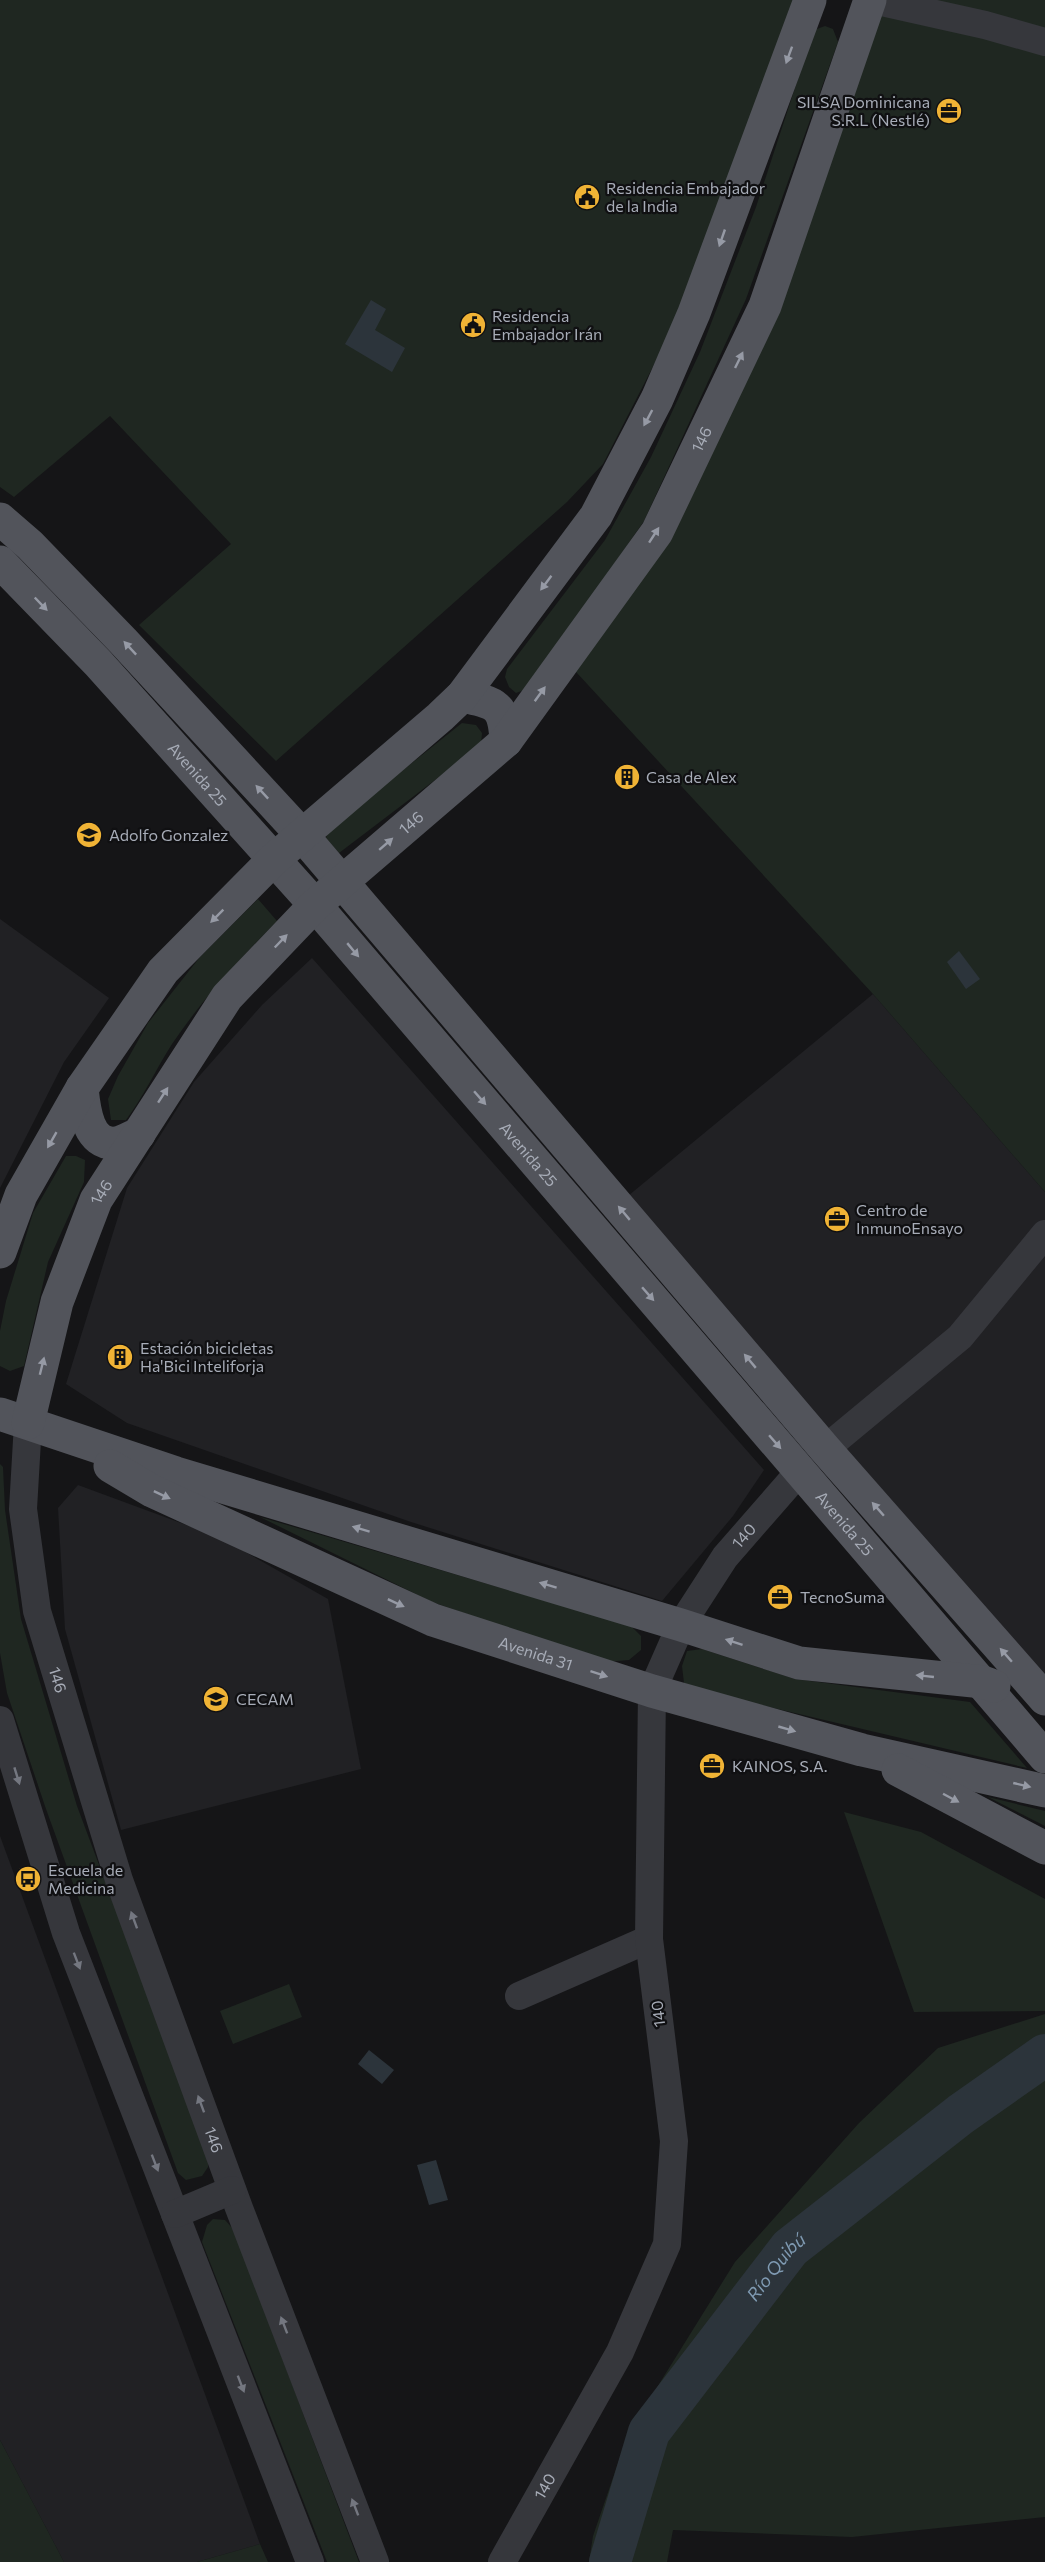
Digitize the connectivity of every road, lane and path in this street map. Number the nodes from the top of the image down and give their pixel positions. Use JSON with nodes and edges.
{"nodes":[{"id":1,"x":810,"y":0,"type":"edge"},
{"id":2,"x":872,"y":0,"type":"edge"},
{"id":3,"x":1045,"y":42,"type":"edge"},
{"id":4,"x":0,"y":519,"type":"edge"},
{"id":5,"x":0,"y":562,"type":"edge"},
{"id":6,"x":462,"y":696,"type":"junction"},
{"id":7,"x":506,"y":741,"type":"junction"},
{"id":8,"x":302,"y":835,"type":"junction"},
{"id":9,"x":273,"y":860,"type":"junction"},
{"id":10,"x":342,"y":882,"type":"junction"},
{"id":11,"x":315,"y":905,"type":"junction"},
{"id":12,"x":82,"y":1088,"type":"junction"},
{"id":13,"x":139,"y":1134,"type":"junction"},
{"id":14,"x":1045,"y":1234,"type":"edge"},
{"id":15,"x":0,"y":1252,"type":"edge"},
{"id":16,"x":28,"y":1424,"type":"edge"},
{"id":17,"x":825,"y":1449,"type":"junction"},
{"id":18,"x":800,"y":1471,"type":"junction"},
{"id":19,"x":681,"y":1625,"type":"junction"},
{"id":20,"x":983,"y":1682,"type":"junction"},
{"id":21,"x":652,"y":1691,"type":"junction"},
{"id":22,"x":1045,"y":1701,"type":"edge"},
{"id":23,"x":0,"y":1720,"type":"edge"},
{"id":24,"x":862,"y":1750,"type":"junction"},
{"id":25,"x":1045,"y":1757,"type":"edge"},
{"id":26,"x":1045,"y":1791,"type":"edge"},
{"id":27,"x":1045,"y":1848,"type":"edge"},
{"id":28,"x":650,"y":1939,"type":"junction"},
{"id":29,"x":519,"y":1996,"type":"dead end"},
{"id":30,"x":232,"y":2190,"type":"junction"},
{"id":31,"x":175,"y":2214,"type":"junction"},
{"id":32,"x":310,"y":2562,"type":"edge"},
{"id":33,"x":375,"y":2562,"type":"edge"},
{"id":34,"x":502,"y":2562,"type":"edge"}],
"edges":[{"from":1,"to":6,"type":"main road","one_way":true},
{"from":2,"to":3,"type":"street"},
{"from":7,"to":2,"type":"main road","name":"146","one_way":true},
{"from":8,"to":4,"type":"main road","name":"Avenida 25","one_way":true},
{"from":5,"to":9,"type":"main road","name":"Avenida 25","one_way":true},
{"from":6,"to":7,"type":"main road"},
{"from":6,"to":8,"type":"main road"},
{"from":10,"to":7,"type":"main road","name":"146","one_way":true},
{"from":8,"to":9,"type":"main road"},
{"from":8,"to":10,"type":"main road","name":"Avenida 25"},
{"from":9,"to":11,"type":"main road","name":"Avenida 25"},
{"from":9,"to":12,"type":"main road","one_way":true},
{"from":10,"to":11,"type":"main road","name":"146"},
{"from":17,"to":10,"type":"main road","name":"Avenida 25","one_way":true},
{"from":13,"to":11,"type":"main road","name":"146","one_way":true},
{"from":11,"to":18,"type":"main road","name":"Avenida 25","one_way":true},
{"from":12,"to":13,"type":"main road"},
{"from":12,"to":15,"type":"main road","one_way":true},
{"from":16,"to":13,"type":"main road","name":"146","one_way":true},
{"from":14,"to":17,"type":"street"},
{"from":19,"to":16,"type":"main road","one_way":true},
{"from":16,"to":21,"type":"main road","name":"Avenida 31","one_way":true},
{"from":30,"to":16,"type":"street","name":"146","one_way":true},
{"from":22,"to":17,"type":"main road","name":"Avenida 25","one_way":true},
{"from":18,"to":19,"type":"street","name":"140"},
{"from":18,"to":20,"type":"main road","name":"Avenida 25"},
{"from":20,"to":19,"type":"main road","one_way":true},
{"from":19,"to":21,"type":"street","name":"140"},
{"from":20,"to":22,"type":"main road"},
{"from":20,"to":25,"type":"main road","name":"Avenida 25"},
{"from":21,"to":24,"type":"main road","name":"Avenida 31","one_way":true},
{"from":21,"to":28,"type":"street","name":"140"},
{"from":23,"to":31,"type":"street","one_way":true},
{"from":24,"to":26,"type":"main road","name":"Avenida 31","one_way":true},
{"from":24,"to":27,"type":"main road","one_way":true},
{"from":28,"to":29,"type":"street"},
{"from":28,"to":34,"type":"street","name":"140"},
{"from":30,"to":31,"type":"street"},
{"from":33,"to":30,"type":"street","name":"146","one_way":true},
{"from":31,"to":32,"type":"street","one_way":true}]}
